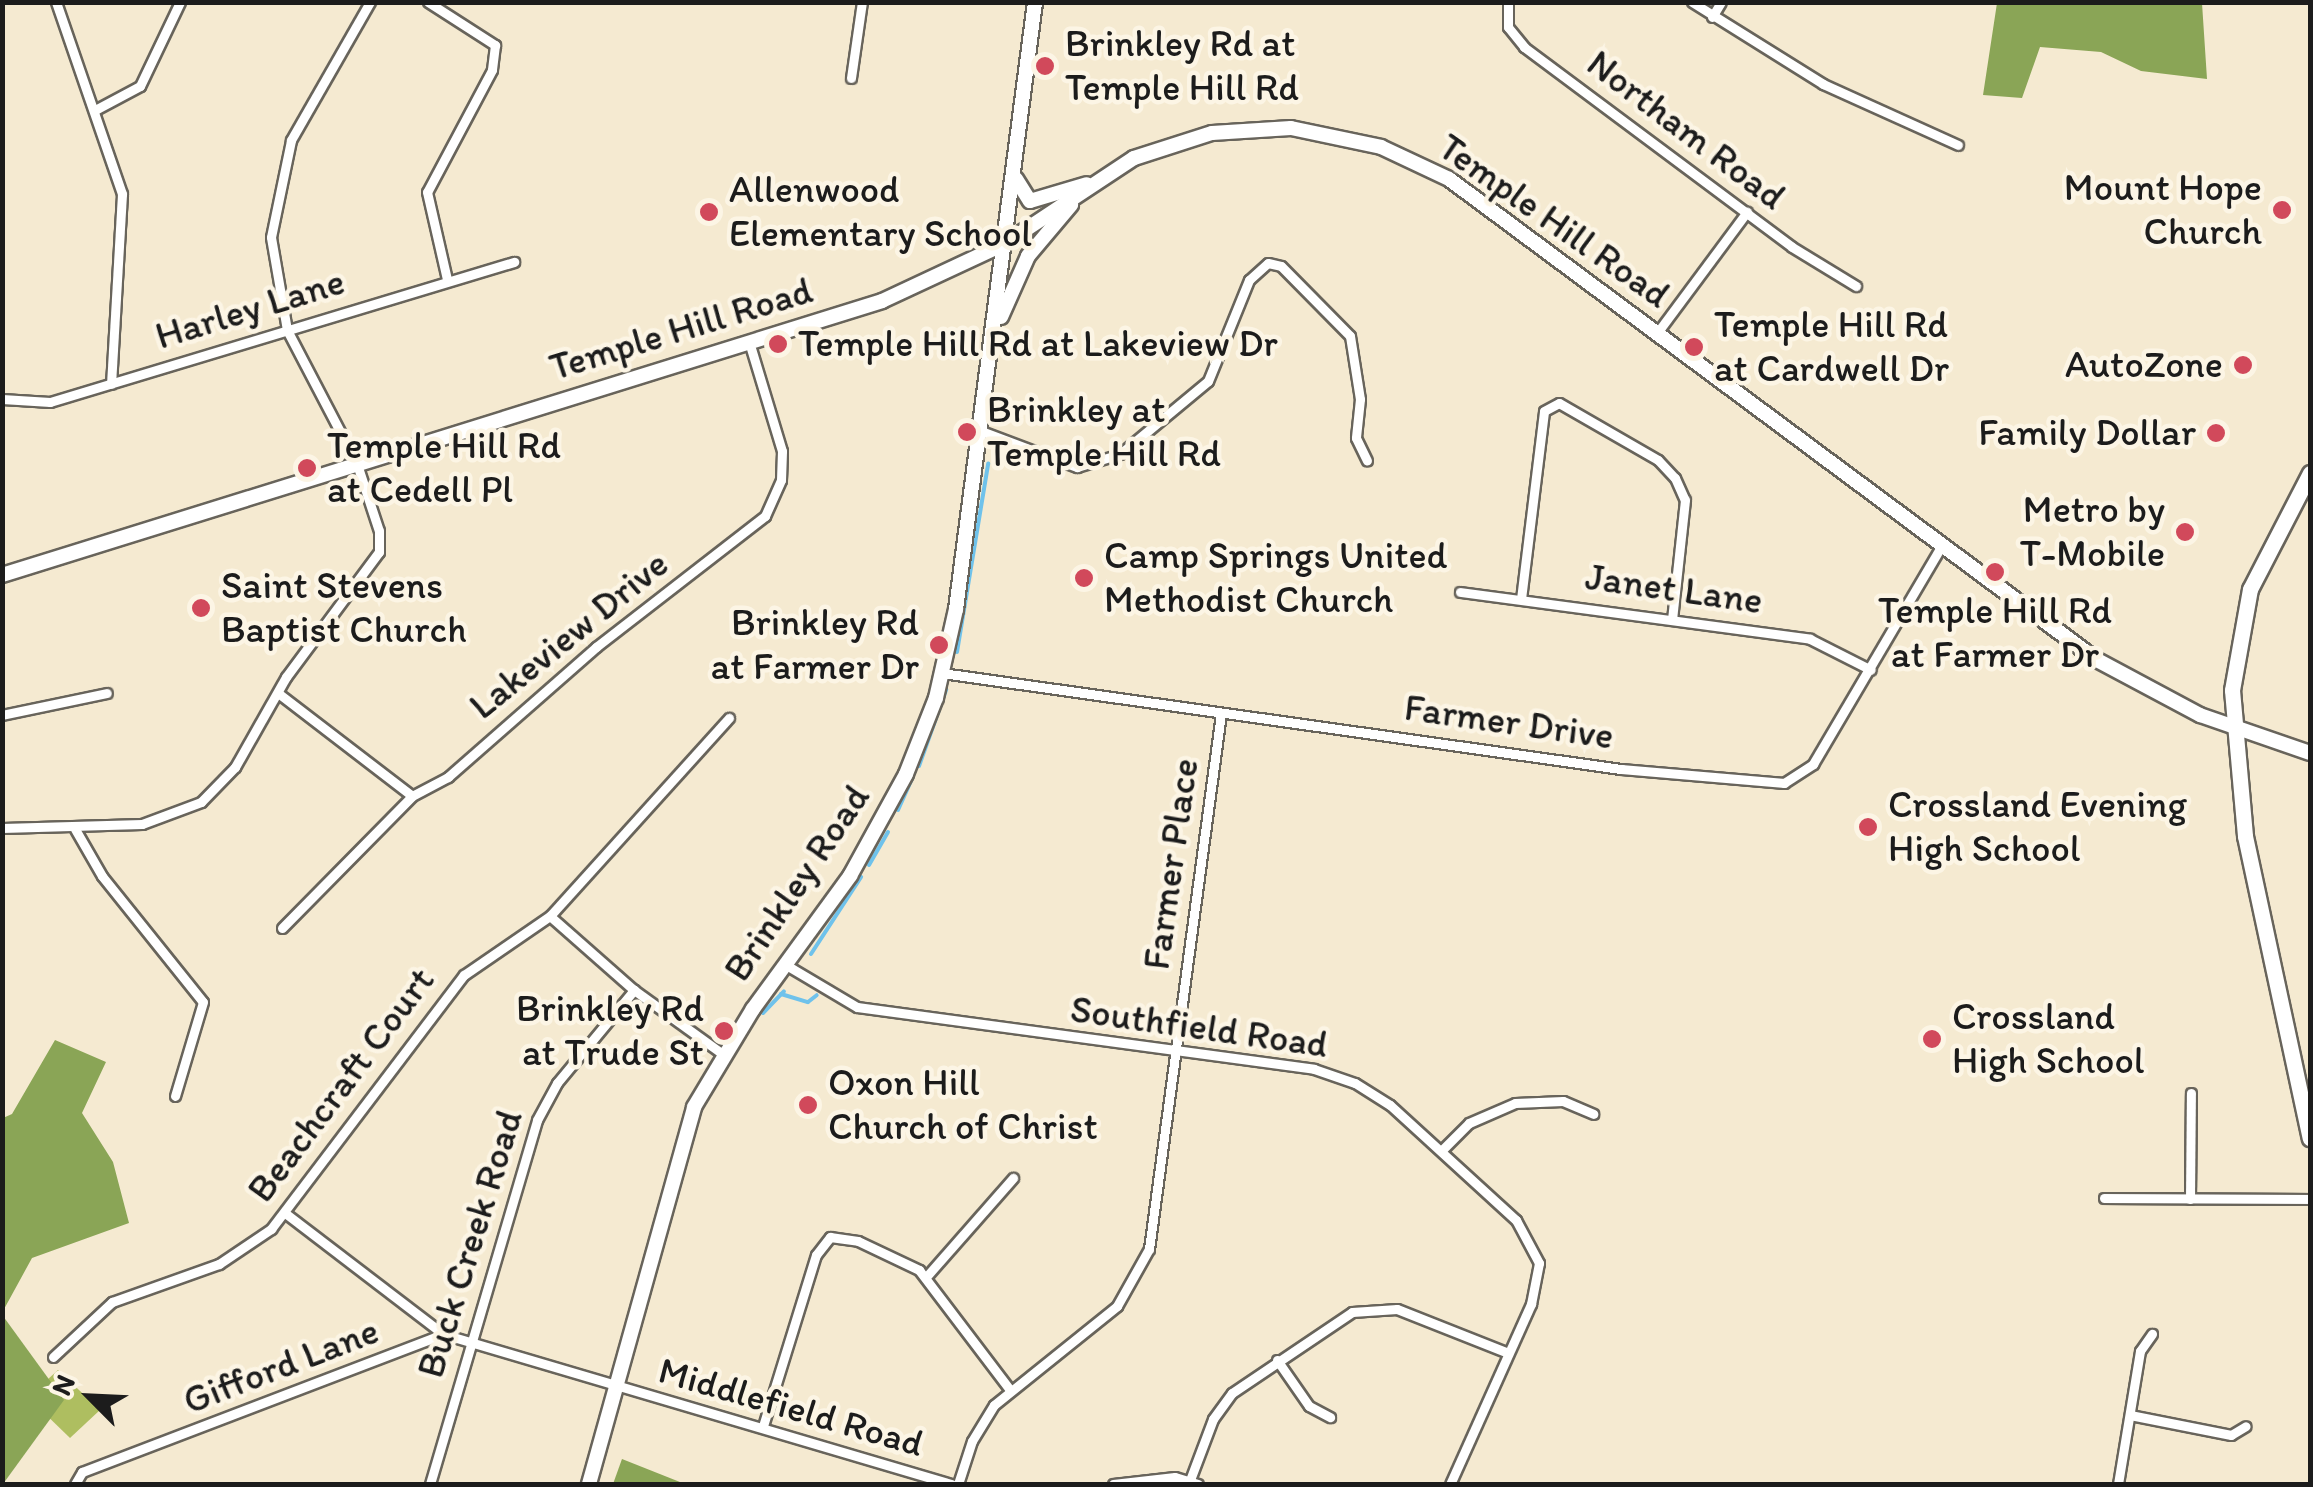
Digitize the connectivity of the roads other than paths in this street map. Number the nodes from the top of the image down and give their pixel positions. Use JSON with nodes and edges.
{"nodes":[{"id":1,"x":56,"y":2,"type":"edge"},
{"id":2,"x":180,"y":2,"type":"edge"},
{"id":3,"x":370,"y":2,"type":"edge"},
{"id":4,"x":428,"y":2,"type":"edge"},
{"id":5,"x":862,"y":2,"type":"edge"},
{"id":6,"x":1036,"y":2,"type":"edge"},
{"id":7,"x":1508,"y":2,"type":"edge"},
{"id":8,"x":1692,"y":2,"type":"edge"},
{"id":9,"x":1720,"y":2,"type":"edge"},
{"id":10,"x":1712,"y":16,"type":"junction"},
{"id":11,"x":851,"y":78,"type":"dead end"},
{"id":12,"x":95,"y":110,"type":"junction"},
{"id":13,"x":1958,"y":145,"type":"dead end"},
{"id":14,"x":1014,"y":174,"type":"junction"},
{"id":15,"x":1093,"y":184,"type":"junction"},
{"id":16,"x":1747,"y":212,"type":"junction"},
{"id":17,"x":1004,"y":244,"type":"junction"},
{"id":18,"x":514,"y":262,"type":"dead end"},
{"id":19,"x":447,"y":279,"type":"junction"},
{"id":20,"x":1856,"y":286,"type":"dead end"},
{"id":21,"x":287,"y":330,"type":"junction"},
{"id":22,"x":1657,"y":333,"type":"junction"},
{"id":23,"x":993,"y":335,"type":"junction"},
{"id":24,"x":749,"y":342,"type":"junction"},
{"id":25,"x":111,"y":384,"type":"junction"},
{"id":26,"x":2,"y":400,"type":"edge"},
{"id":27,"x":982,"y":431,"type":"junction"},
{"id":28,"x":1367,"y":461,"type":"dead end"},
{"id":29,"x":358,"y":464,"type":"junction"},
{"id":30,"x":2310,"y":472,"type":"edge"},
{"id":31,"x":1941,"y":547,"type":"junction"},
{"id":32,"x":2,"y":575,"type":"edge"},
{"id":33,"x":1460,"y":592,"type":"dead end"},
{"id":34,"x":1521,"y":599,"type":"junction"},
{"id":35,"x":1672,"y":619,"type":"junction"},
{"id":36,"x":1871,"y":670,"type":"junction"},
{"id":37,"x":942,"y":674,"type":"junction"},
{"id":38,"x":278,"y":692,"type":"junction"},
{"id":39,"x":107,"y":693,"type":"dead end"},
{"id":40,"x":2,"y":714,"type":"edge"},
{"id":41,"x":1221,"y":714,"type":"junction"},
{"id":42,"x":729,"y":718,"type":"dead end"},
{"id":43,"x":2234,"y":728,"type":"junction"},
{"id":44,"x":2310,"y":754,"type":"edge"},
{"id":45,"x":412,"y":796,"type":"junction"},
{"id":46,"x":2,"y":828,"type":"edge"},
{"id":47,"x":75,"y":828,"type":"junction"},
{"id":48,"x":550,"y":916,"type":"junction"},
{"id":49,"x":282,"y":928,"type":"dead end"},
{"id":50,"x":786,"y":965,"type":"junction"},
{"id":51,"x":634,"y":990,"type":"junction"},
{"id":52,"x":724,"y":1054,"type":"junction"},
{"id":53,"x":1176,"y":1054,"type":"junction"},
{"id":54,"x":2191,"y":1094,"type":"dead end"},
{"id":55,"x":175,"y":1096,"type":"dead end"},
{"id":56,"x":1593,"y":1114,"type":"dead end"},
{"id":57,"x":2310,"y":1138,"type":"edge"},
{"id":58,"x":1442,"y":1150,"type":"junction"},
{"id":59,"x":1012,"y":1178,"type":"dead end"},
{"id":60,"x":2104,"y":1198,"type":"dead end"},
{"id":61,"x":2190,"y":1199,"type":"junction"},
{"id":62,"x":2310,"y":1199,"type":"edge"},
{"id":63,"x":285,"y":1213,"type":"junction"},
{"id":64,"x":926,"y":1277,"type":"junction"},
{"id":65,"x":443,"y":1334,"type":"junction"},
{"id":66,"x":2152,"y":1334,"type":"dead end"},
{"id":67,"x":472,"y":1345,"type":"junction"},
{"id":68,"x":1508,"y":1353,"type":"junction"},
{"id":69,"x":53,"y":1357,"type":"dead end"},
{"id":70,"x":1278,"y":1360,"type":"junction"},
{"id":71,"x":615,"y":1388,"type":"junction"},
{"id":72,"x":1010,"y":1390,"type":"junction"},
{"id":73,"x":2130,"y":1415,"type":"junction"},
{"id":74,"x":1330,"y":1417,"type":"dead end"},
{"id":75,"x":763,"y":1426,"type":"junction"},
{"id":76,"x":2246,"y":1426,"type":"dead end"},
{"id":77,"x":1194,"y":1482,"type":"edge"},
{"id":78,"x":75,"y":1484,"type":"edge"},
{"id":79,"x":430,"y":1484,"type":"edge"},
{"id":80,"x":589,"y":1484,"type":"edge"},
{"id":81,"x":954,"y":1484,"type":"edge"},
{"id":82,"x":1112,"y":1484,"type":"edge"},
{"id":83,"x":1450,"y":1484,"type":"edge"},
{"id":84,"x":2118,"y":1484,"type":"edge"}],
"edges":[{"from":1,"to":12,"type":"street"},
{"from":2,"to":12,"type":"street"},
{"from":3,"to":21,"type":"street"},
{"from":4,"to":19,"type":"street"},
{"from":5,"to":11,"type":"street"},
{"from":6,"to":14,"type":"main road","name":"Brinkley Road"},
{"from":7,"to":16,"type":"street","name":"Northam Road"},
{"from":8,"to":10,"type":"street"},
{"from":9,"to":10,"type":"street"},
{"from":10,"to":13,"type":"street"},
{"from":12,"to":25,"type":"street"},
{"from":14,"to":15,"type":"main road"},
{"from":14,"to":17,"type":"main road","name":"Brinkley Road"},
{"from":15,"to":17,"type":"main road","name":"Temple Hill Road"},
{"from":15,"to":22,"type":"main road","name":"Temple Hill Road"},
{"from":15,"to":23,"type":"main road"},
{"from":16,"to":20,"type":"street","name":"Northam Road"},
{"from":16,"to":22,"type":"street"},
{"from":17,"to":23,"type":"main road","name":"Brinkley Road"},
{"from":17,"to":24,"type":"main road","name":"Temple Hill Road"},
{"from":18,"to":19,"type":"street","name":"Harley Lane"},
{"from":19,"to":21,"type":"street","name":"Harley Lane"},
{"from":21,"to":25,"type":"street","name":"Harley Lane"},
{"from":21,"to":29,"type":"street"},
{"from":22,"to":31,"type":"main road","name":"Temple Hill Road"},
{"from":23,"to":27,"type":"main road","name":"Brinkley Road"},
{"from":24,"to":29,"type":"main road","name":"Temple Hill Road"},
{"from":24,"to":45,"type":"street","name":"Lakeview Drive"},
{"from":25,"to":26,"type":"street","name":"Harley Lane"},
{"from":27,"to":28,"type":"street"},
{"from":27,"to":37,"type":"main road","name":"Brinkley Road"},
{"from":29,"to":32,"type":"main road","name":"Temple Hill Road"},
{"from":29,"to":38,"type":"street"},
{"from":30,"to":43,"type":"main road"},
{"from":31,"to":36,"type":"street","name":"Farmer Drive"},
{"from":31,"to":43,"type":"main road","name":"Temple Hill Road"},
{"from":33,"to":34,"type":"street","name":"Janet Lane"},
{"from":34,"to":35,"type":"street","name":"Janet Lane"},
{"from":34,"to":35,"type":"street"},
{"from":35,"to":36,"type":"street","name":"Janet Lane"},
{"from":36,"to":41,"type":"street","name":"Farmer Drive"},
{"from":37,"to":41,"type":"street","name":"Farmer Drive"},
{"from":37,"to":50,"type":"main road","name":"Brinkley Road"},
{"from":38,"to":45,"type":"street"},
{"from":38,"to":47,"type":"street"},
{"from":39,"to":40,"type":"street"},
{"from":41,"to":53,"type":"street","name":"Farmer Place"},
{"from":42,"to":48,"type":"street","name":"Beachcraft Court"},
{"from":43,"to":44,"type":"main road","name":"Temple Hill Road"},
{"from":43,"to":57,"type":"main road"},
{"from":45,"to":49,"type":"street","name":"Lakeview Drive"},
{"from":46,"to":47,"type":"street"},
{"from":47,"to":55,"type":"street"},
{"from":48,"to":51,"type":"street"},
{"from":48,"to":63,"type":"street","name":"Beachcraft Court"},
{"from":50,"to":52,"type":"main road","name":"Brinkley Road"},
{"from":50,"to":53,"type":"street","name":"Southfield Road"},
{"from":51,"to":52,"type":"street"},
{"from":51,"to":67,"type":"street","name":"Buck Creek Road"},
{"from":52,"to":71,"type":"main road","name":"Brinkley Road"},
{"from":53,"to":58,"type":"street","name":"Southfield Road"},
{"from":53,"to":72,"type":"street","name":"Farmer Place"},
{"from":54,"to":61,"type":"street"},
{"from":56,"to":58,"type":"street"},
{"from":58,"to":68,"type":"street","name":"Southfield Road"},
{"from":59,"to":64,"type":"street"},
{"from":60,"to":61,"type":"street"},
{"from":61,"to":62,"type":"street"},
{"from":63,"to":65,"type":"street","name":"Middlefield Road"},
{"from":63,"to":69,"type":"street","name":"Beachcraft Court"},
{"from":64,"to":72,"type":"street"},
{"from":64,"to":75,"type":"street"},
{"from":65,"to":67,"type":"street","name":"Middlefield Road"},
{"from":65,"to":78,"type":"street","name":"Gifford Lane"},
{"from":66,"to":73,"type":"street"},
{"from":67,"to":71,"type":"street","name":"Middlefield Road"},
{"from":67,"to":79,"type":"street","name":"Buck Creek Road"},
{"from":68,"to":70,"type":"street"},
{"from":68,"to":83,"type":"street","name":"Southfield Road"},
{"from":70,"to":74,"type":"street"},
{"from":70,"to":77,"type":"street"},
{"from":71,"to":75,"type":"street","name":"Middlefield Road"},
{"from":71,"to":80,"type":"main road","name":"Brinkley Road"},
{"from":72,"to":81,"type":"street","name":"Farmer Place"},
{"from":73,"to":76,"type":"street"},
{"from":73,"to":84,"type":"street"},
{"from":75,"to":81,"type":"street","name":"Middlefield Road"},
{"from":77,"to":82,"type":"street"}]}
